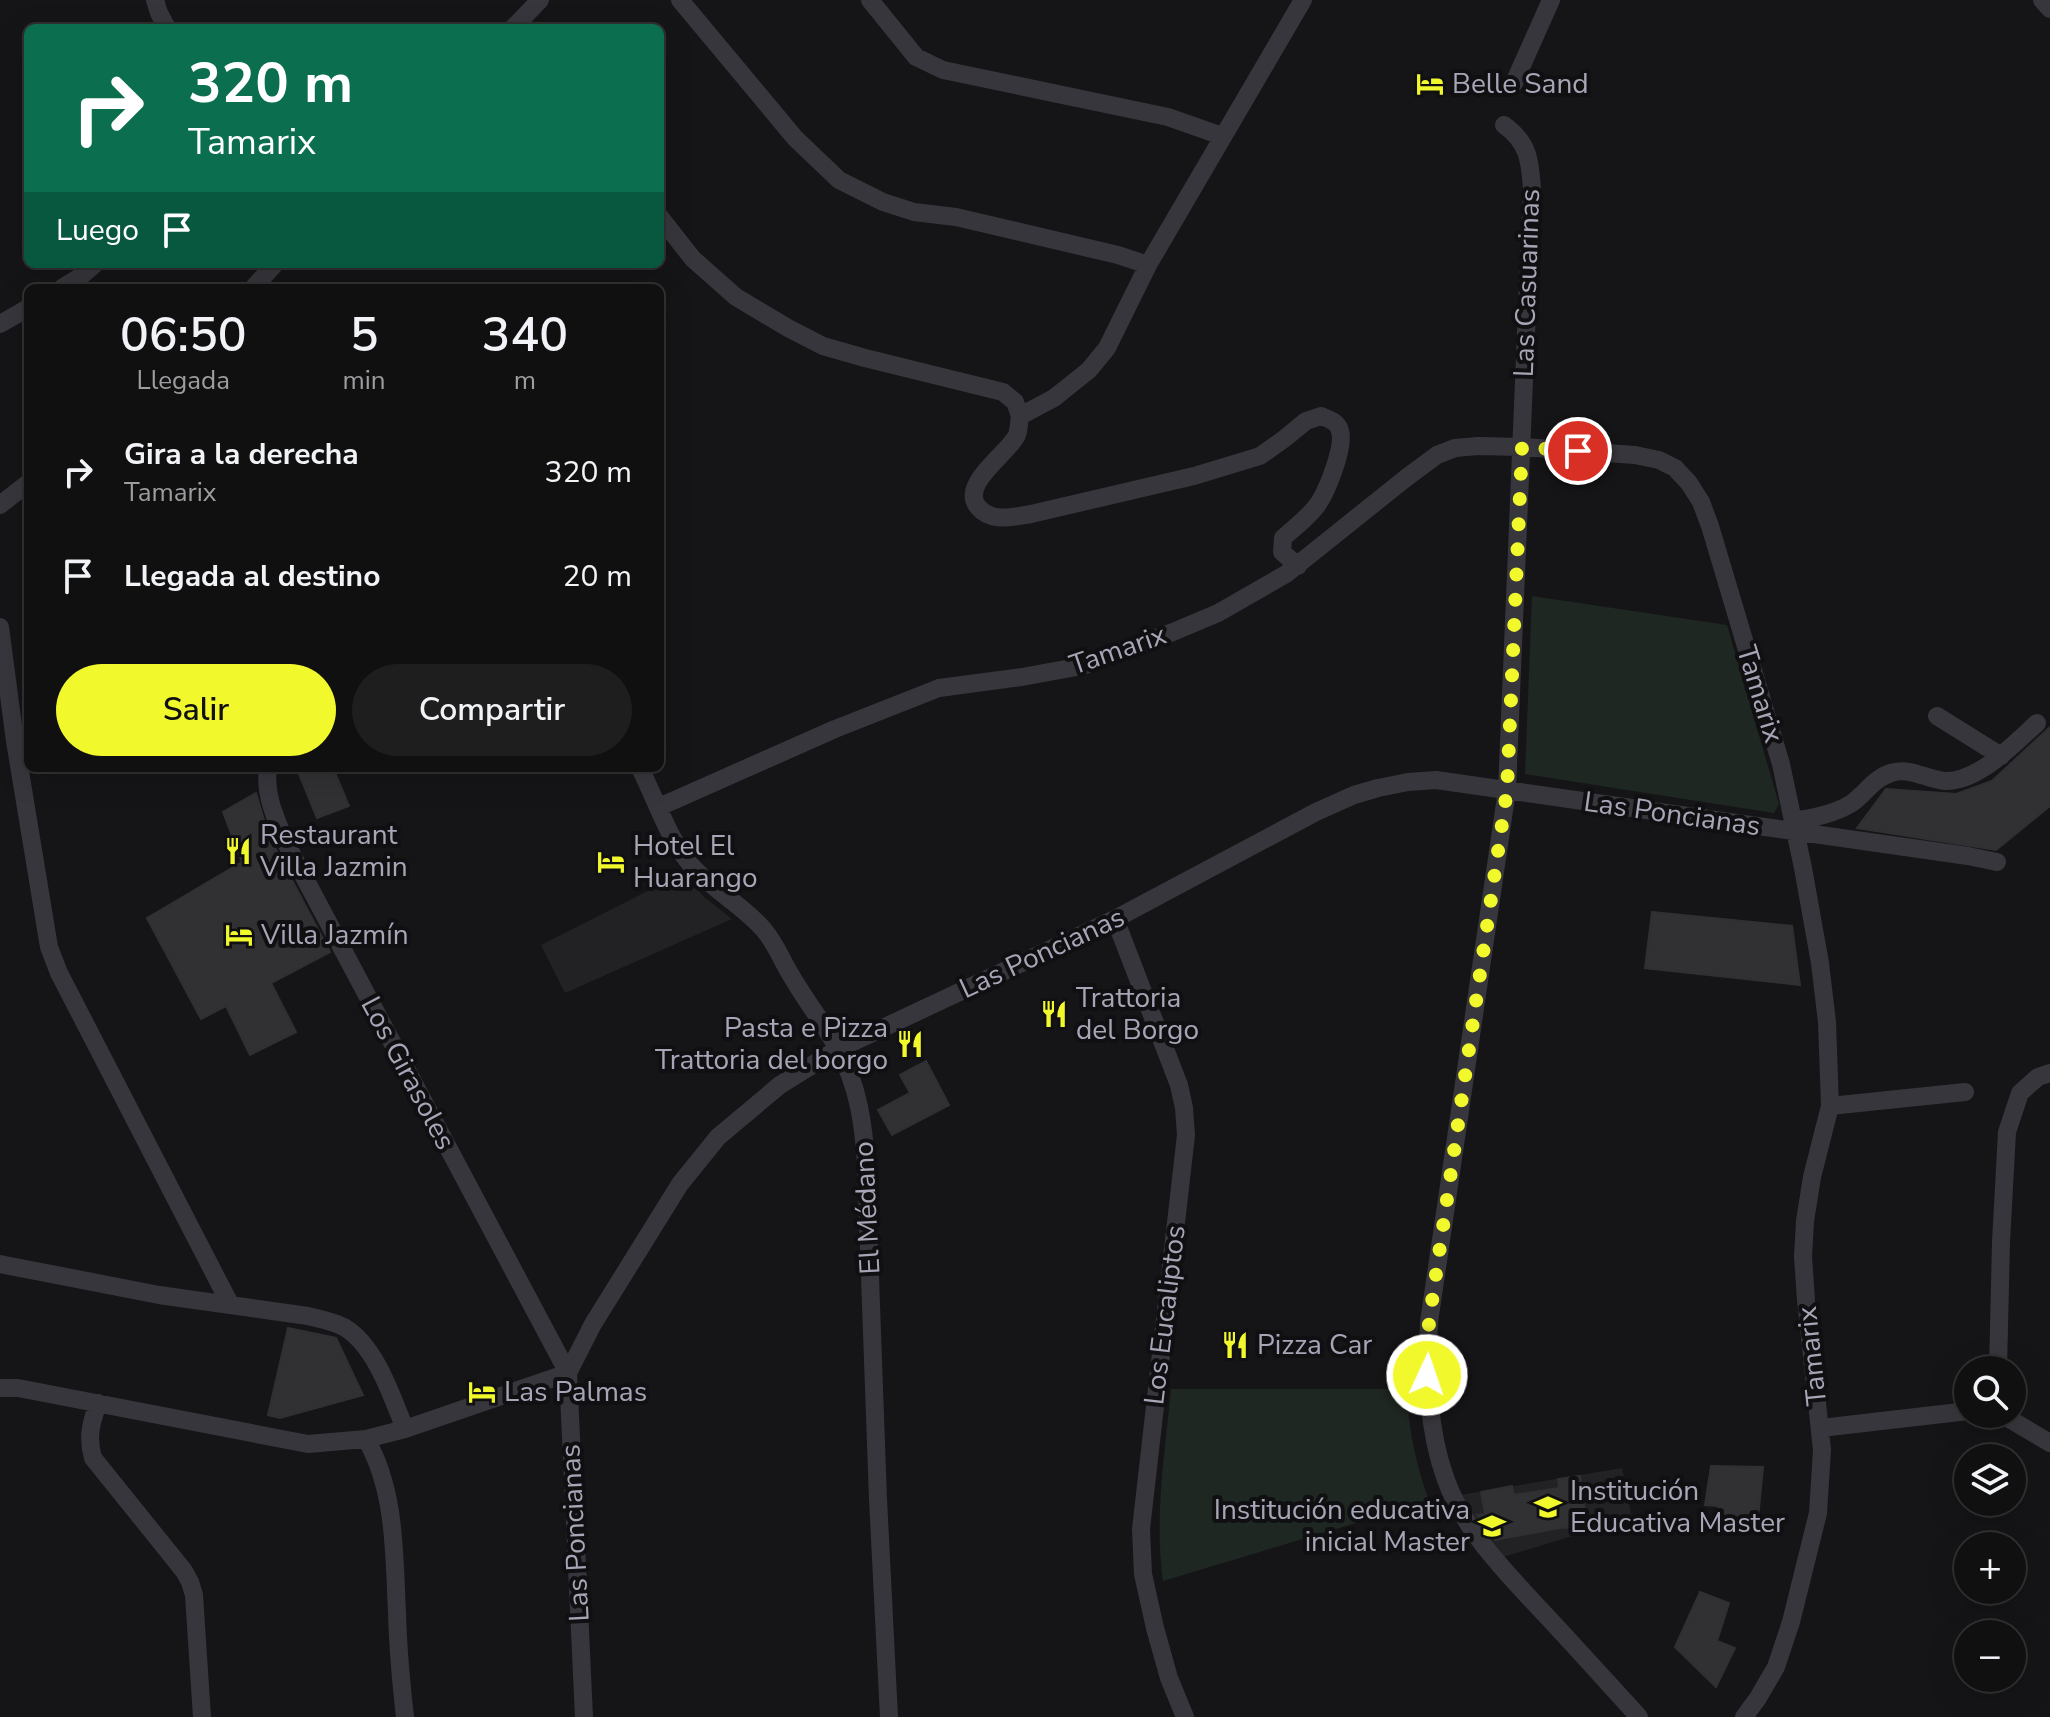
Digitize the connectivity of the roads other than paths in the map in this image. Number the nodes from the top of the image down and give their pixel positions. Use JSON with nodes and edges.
{"nodes":[{"id":1,"x":155,"y":0,"type":"edge"},
{"id":2,"x":540,"y":0,"type":"edge"},
{"id":3,"x":680,"y":0,"type":"edge"},
{"id":4,"x":870,"y":0,"type":"edge"},
{"id":5,"x":1303,"y":0,"type":"edge"},
{"id":6,"x":1551,"y":0,"type":"edge"},
{"id":7,"x":2042,"y":0,"type":"edge"},
{"id":8,"x":2050,"y":9,"type":"edge"},
{"id":9,"x":165,"y":24,"type":"edge"},
{"id":10,"x":517,"y":24,"type":"edge"},
{"id":11,"x":1514,"y":83,"type":"dead end"},
{"id":12,"x":1504,"y":125,"type":"dead end"},
{"id":13,"x":1222,"y":136,"type":"junction"},
{"id":14,"x":664,"y":222,"type":"edge"},
{"id":15,"x":1148,"y":265,"type":"junction"},
{"id":16,"x":90,"y":268,"type":"edge"},
{"id":17,"x":271,"y":268,"type":"edge"},
{"id":18,"x":69,"y":284,"type":"edge"},
{"id":19,"x":257,"y":284,"type":"edge"},
{"id":20,"x":24,"y":310,"type":"edge"},
{"id":21,"x":0,"y":324,"type":"edge"},
{"id":22,"x":1020,"y":416,"type":"junction"},
{"id":23,"x":1522,"y":447,"type":"junction"},
{"id":24,"x":24,"y":486,"type":"edge"},
{"id":25,"x":0,"y":505,"type":"edge"},
{"id":26,"x":1298,"y":566,"type":"junction"},
{"id":27,"x":0,"y":627,"type":"edge"},
{"id":28,"x":1937,"y":716,"type":"dead end"},
{"id":29,"x":2037,"y":723,"type":"dead end"},
{"id":30,"x":8,"y":738,"type":"edge"},
{"id":31,"x":2001,"y":756,"type":"junction"},
{"id":32,"x":267,"y":772,"type":"edge"},
{"id":33,"x":642,"y":772,"type":"edge"},
{"id":34,"x":1507,"y":790,"type":"junction"},
{"id":35,"x":659,"y":807,"type":"junction"},
{"id":36,"x":1794,"y":826,"type":"junction"},
{"id":37,"x":1997,"y":862,"type":"dead end"},
{"id":38,"x":1115,"y":919,"type":"junction"},
{"id":39,"x":838,"y":1049,"type":"junction"},
{"id":40,"x":2050,"y":1073,"type":"edge"},
{"id":41,"x":1965,"y":1092,"type":"dead end"},
{"id":42,"x":1830,"y":1106,"type":"junction"},
{"id":43,"x":0,"y":1264,"type":"edge"},
{"id":44,"x":230,"y":1304,"type":"junction"},
{"id":45,"x":1998,"y":1356,"type":"edge"},
{"id":46,"x":568,"y":1373,"type":"junction"},
{"id":47,"x":0,"y":1388,"type":"edge"},
{"id":48,"x":98,"y":1403,"type":"junction"},
{"id":49,"x":1954,"y":1413,"type":"edge"},
{"id":50,"x":1821,"y":1428,"type":"junction"},
{"id":51,"x":2025,"y":1428,"type":"edge"},
{"id":52,"x":405,"y":1429,"type":"junction"},
{"id":53,"x":366,"y":1439,"type":"junction"},
{"id":54,"x":2050,"y":1443,"type":"edge"},
{"id":55,"x":888,"y":1694,"type":"junction"},
{"id":56,"x":202,"y":1717,"type":"edge"},
{"id":57,"x":405,"y":1717,"type":"edge"},
{"id":58,"x":584,"y":1717,"type":"edge"},
{"id":59,"x":876,"y":1717,"type":"edge"},
{"id":60,"x":889,"y":1717,"type":"edge"},
{"id":61,"x":1185,"y":1717,"type":"edge"},
{"id":62,"x":1639,"y":1717,"type":"edge"},
{"id":63,"x":1744,"y":1717,"type":"edge"}],
"edges":[{"from":1,"to":9,"type":"street"},
{"from":2,"to":10,"type":"street"},
{"from":3,"to":15,"type":"street"},
{"from":4,"to":13,"type":"street"},
{"from":5,"to":13,"type":"street"},
{"from":6,"to":11,"type":"street"},
{"from":7,"to":8,"type":"street"},
{"from":12,"to":23,"type":"street","name":"Las Casuarinas"},
{"from":13,"to":15,"type":"street"},
{"from":14,"to":22,"type":"street"},
{"from":15,"to":22,"type":"street"},
{"from":16,"to":18,"type":"street"},
{"from":17,"to":19,"type":"street"},
{"from":20,"to":21,"type":"street"},
{"from":22,"to":26,"type":"street"},
{"from":23,"to":26,"type":"street","name":"Tamarix"},
{"from":23,"to":34,"type":"street","name":"Las Casuarinas"},
{"from":23,"to":36,"type":"street","name":"Tamarix"},
{"from":24,"to":25,"type":"street"},
{"from":26,"to":35,"type":"street","name":"Tamarix"},
{"from":27,"to":30,"type":"street"},
{"from":28,"to":31,"type":"street"},
{"from":29,"to":31,"type":"street"},
{"from":30,"to":44,"type":"street"},
{"from":31,"to":36,"type":"street"},
{"from":32,"to":46,"type":"street","name":"Los Girasoles"},
{"from":33,"to":35,"type":"street","name":"El Médano"},
{"from":34,"to":36,"type":"street","name":"Las Poncianas"},
{"from":34,"to":38,"type":"street","name":"Las Poncianas"},
{"from":34,"to":62,"type":"street","name":"Las Casuarinas"},
{"from":35,"to":39,"type":"street","name":"El Médano"},
{"from":36,"to":37,"type":"street","name":"Las Poncianas"},
{"from":36,"to":42,"type":"street","name":"Tamarix"},
{"from":38,"to":39,"type":"street","name":"Las Poncianas"},
{"from":38,"to":61,"type":"street","name":"Los Eucaliptos"},
{"from":39,"to":46,"type":"street","name":"Las Poncianas"},
{"from":39,"to":55,"type":"street","name":"El Médano"},
{"from":40,"to":45,"type":"street"},
{"from":41,"to":42,"type":"street"},
{"from":42,"to":50,"type":"street","name":"Tamarix"},
{"from":43,"to":44,"type":"street"},
{"from":44,"to":52,"type":"street"},
{"from":46,"to":52,"type":"street"},
{"from":46,"to":58,"type":"street","name":"Las Poncianas"},
{"from":47,"to":48,"type":"street"},
{"from":48,"to":53,"type":"street"},
{"from":48,"to":56,"type":"street"},
{"from":49,"to":50,"type":"street"},
{"from":50,"to":63,"type":"street","name":"Tamarix"},
{"from":51,"to":54,"type":"street"},
{"from":52,"to":53,"type":"street"},
{"from":53,"to":57,"type":"street"},
{"from":55,"to":59,"type":"street"},
{"from":55,"to":60,"type":"street","name":"El Médano"}]}
